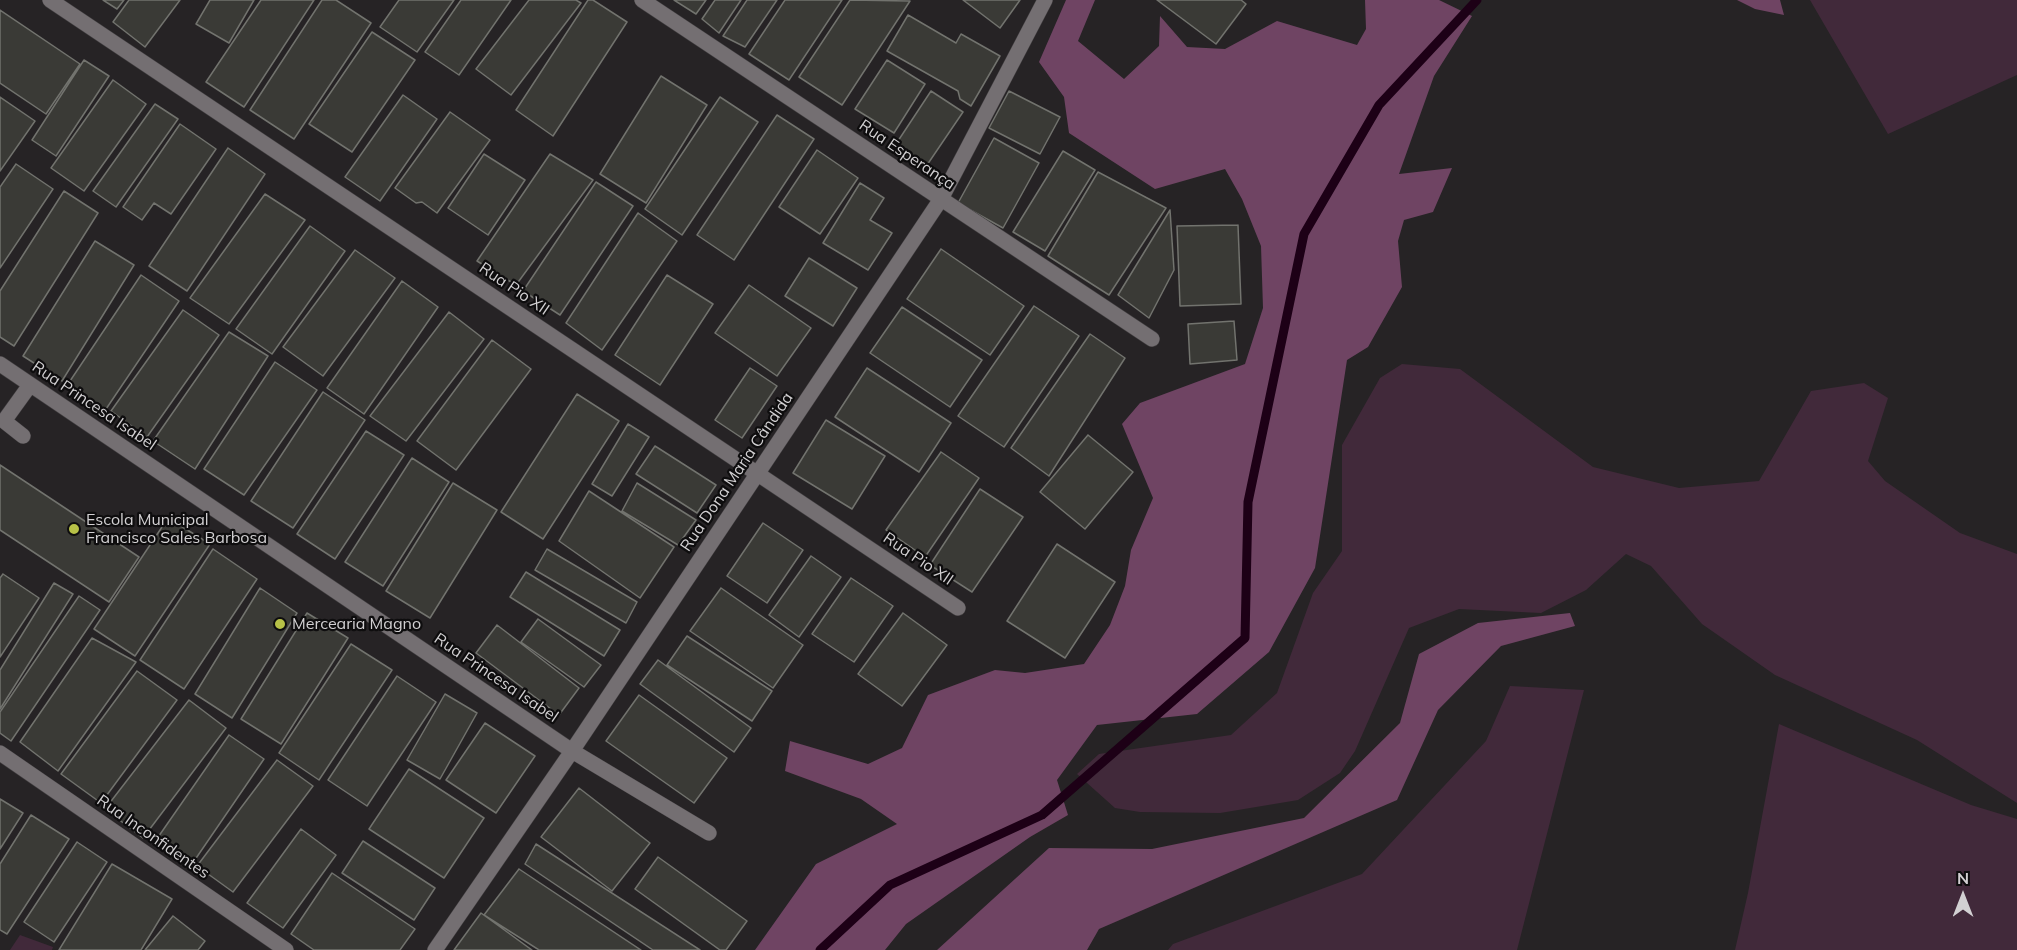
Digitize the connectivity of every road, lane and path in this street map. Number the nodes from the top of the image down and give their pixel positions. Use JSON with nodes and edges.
{"nodes":[{"id":1,"x":50,"y":0,"type":"edge"},
{"id":2,"x":642,"y":0,"type":"edge"},
{"id":3,"x":1045,"y":0,"type":"edge"},
{"id":4,"x":941,"y":199,"type":"junction"},
{"id":5,"x":1152,"y":339,"type":"dead end"},
{"id":6,"x":0,"y":364,"type":"edge"},
{"id":7,"x":30,"y":385,"type":"junction"},
{"id":8,"x":23,"y":436,"type":"dead end"},
{"id":9,"x":757,"y":473,"type":"junction"},
{"id":10,"x":958,"y":608,"type":"dead end"},
{"id":11,"x":572,"y":751,"type":"junction"},
{"id":12,"x":0,"y":753,"type":"edge"},
{"id":13,"x":709,"y":833,"type":"dead end"},
{"id":14,"x":286,"y":950,"type":"edge"},
{"id":15,"x":435,"y":950,"type":"edge"}],
"edges":[{"from":1,"to":9,"type":"street","name":"Rua Pio XII"},
{"from":2,"to":4,"type":"street","name":"Rua Esperança"},
{"from":3,"to":4,"type":"street","name":"Rua Dona Maria Cândida"},
{"from":4,"to":5,"type":"street","name":"Rua Esperança"},
{"from":4,"to":9,"type":"street","name":"Rua Dona Maria Cândida"},
{"from":6,"to":7,"type":"street","name":"Rua Princesa Isabel"},
{"from":7,"to":8,"type":"street"},
{"from":7,"to":11,"type":"street","name":"Rua Princesa Isabel"},
{"from":9,"to":10,"type":"street","name":"Rua Pio XII"},
{"from":9,"to":11,"type":"street","name":"Rua Dona Maria Cândida"},
{"from":11,"to":13,"type":"street","name":"Rua Princesa Isabel"},
{"from":11,"to":15,"type":"street","name":"Rua Dona Maria Cândida"},
{"from":12,"to":14,"type":"street","name":"Rua Inconfidentes"}]}
